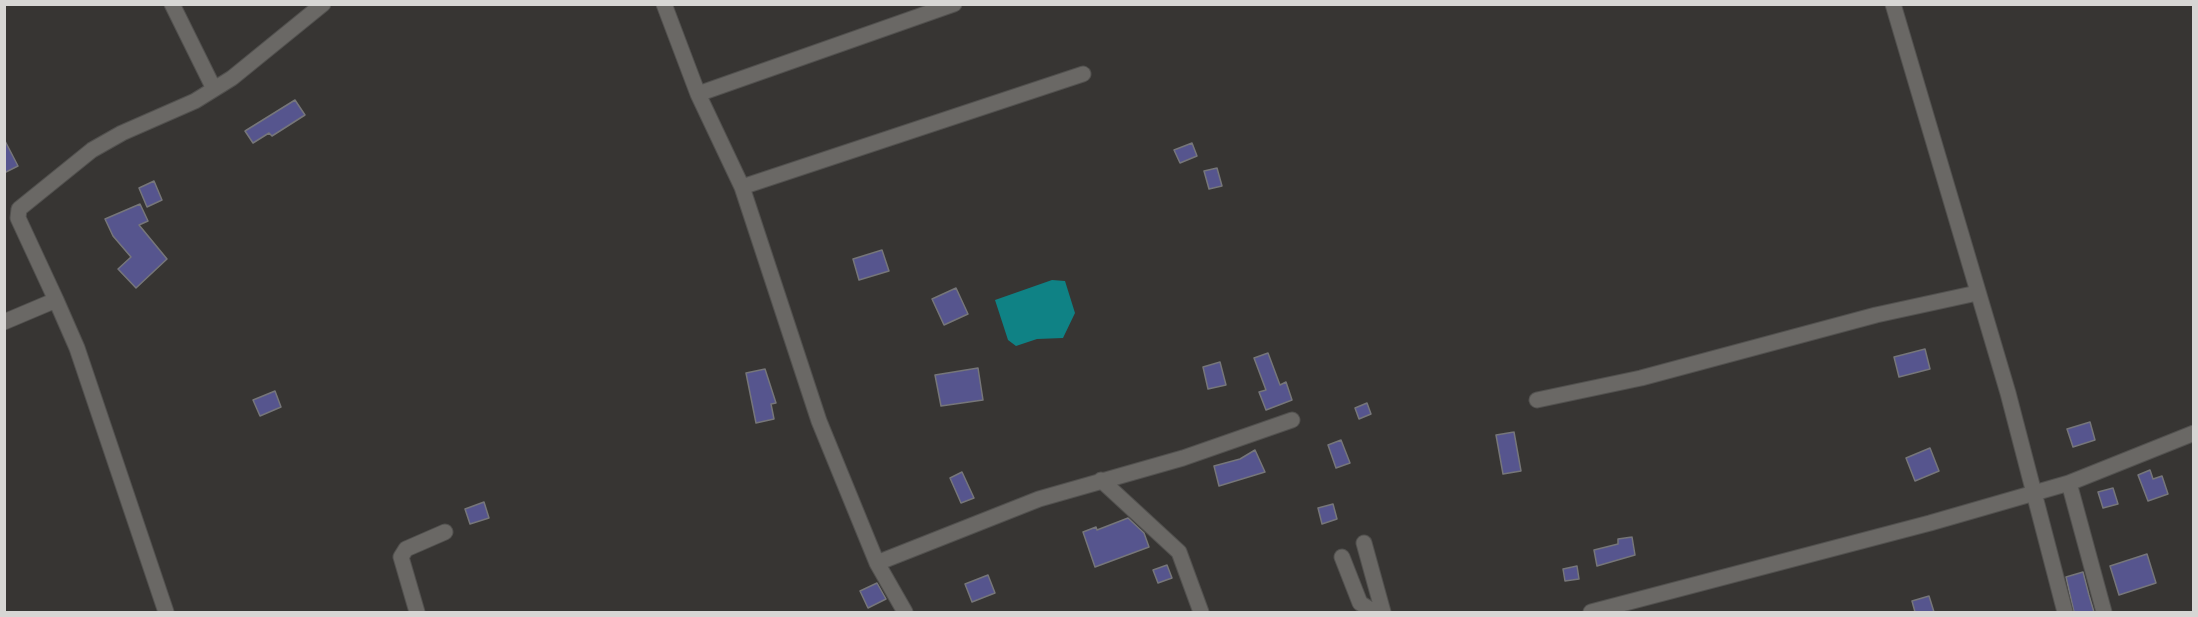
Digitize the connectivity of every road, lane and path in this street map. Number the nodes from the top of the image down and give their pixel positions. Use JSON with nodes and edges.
{"nodes":[{"id":1,"x":172,"y":4,"type":"edge"},
{"id":2,"x":323,"y":4,"type":"edge"},
{"id":3,"x":664,"y":4,"type":"edge"},
{"id":4,"x":954,"y":4,"type":"edge"},
{"id":5,"x":1893,"y":4,"type":"edge"},
{"id":6,"x":1083,"y":74,"type":"dead end"},
{"id":7,"x":214,"y":89,"type":"junction"},
{"id":8,"x":698,"y":94,"type":"junction"},
{"id":9,"x":742,"y":187,"type":"junction"},
{"id":10,"x":1977,"y":293,"type":"junction"},
{"id":11,"x":56,"y":300,"type":"junction"},
{"id":12,"x":4,"y":322,"type":"edge"},
{"id":13,"x":1537,"y":400,"type":"dead end"},
{"id":14,"x":1292,"y":420,"type":"dead end"},
{"id":15,"x":2193,"y":433,"type":"edge"},
{"id":16,"x":1101,"y":480,"type":"junction"},
{"id":17,"x":2068,"y":483,"type":"junction"},
{"id":18,"x":2033,"y":492,"type":"junction"},
{"id":19,"x":445,"y":532,"type":"dead end"},
{"id":20,"x":1365,"y":543,"type":"dead end"},
{"id":21,"x":1342,"y":557,"type":"dead end"},
{"id":22,"x":877,"y":563,"type":"junction"},
{"id":23,"x":166,"y":612,"type":"edge"},
{"id":24,"x":417,"y":612,"type":"edge"},
{"id":25,"x":905,"y":612,"type":"edge"},
{"id":26,"x":1201,"y":612,"type":"edge"},
{"id":27,"x":1383,"y":612,"type":"edge"},
{"id":28,"x":1591,"y":612,"type":"edge"},
{"id":29,"x":2065,"y":612,"type":"edge"},
{"id":30,"x":2104,"y":612,"type":"edge"}],
"edges":[{"from":1,"to":7,"type":"street"},
{"from":2,"to":7,"type":"street"},
{"from":3,"to":8,"type":"street"},
{"from":4,"to":8,"type":"street"},
{"from":5,"to":10,"type":"street"},
{"from":6,"to":9,"type":"street"},
{"from":7,"to":11,"type":"street"},
{"from":8,"to":9,"type":"street"},
{"from":9,"to":22,"type":"street"},
{"from":10,"to":13,"type":"street"},
{"from":10,"to":18,"type":"street"},
{"from":11,"to":12,"type":"street"},
{"from":11,"to":23,"type":"street"},
{"from":14,"to":16,"type":"street"},
{"from":15,"to":17,"type":"street"},
{"from":16,"to":22,"type":"street"},
{"from":16,"to":26,"type":"street"},
{"from":17,"to":18,"type":"street"},
{"from":17,"to":30,"type":"street"},
{"from":18,"to":28,"type":"street"},
{"from":18,"to":29,"type":"street"},
{"from":19,"to":24,"type":"street"},
{"from":20,"to":27,"type":"street"},
{"from":21,"to":27,"type":"street"},
{"from":22,"to":25,"type":"street"}]}
